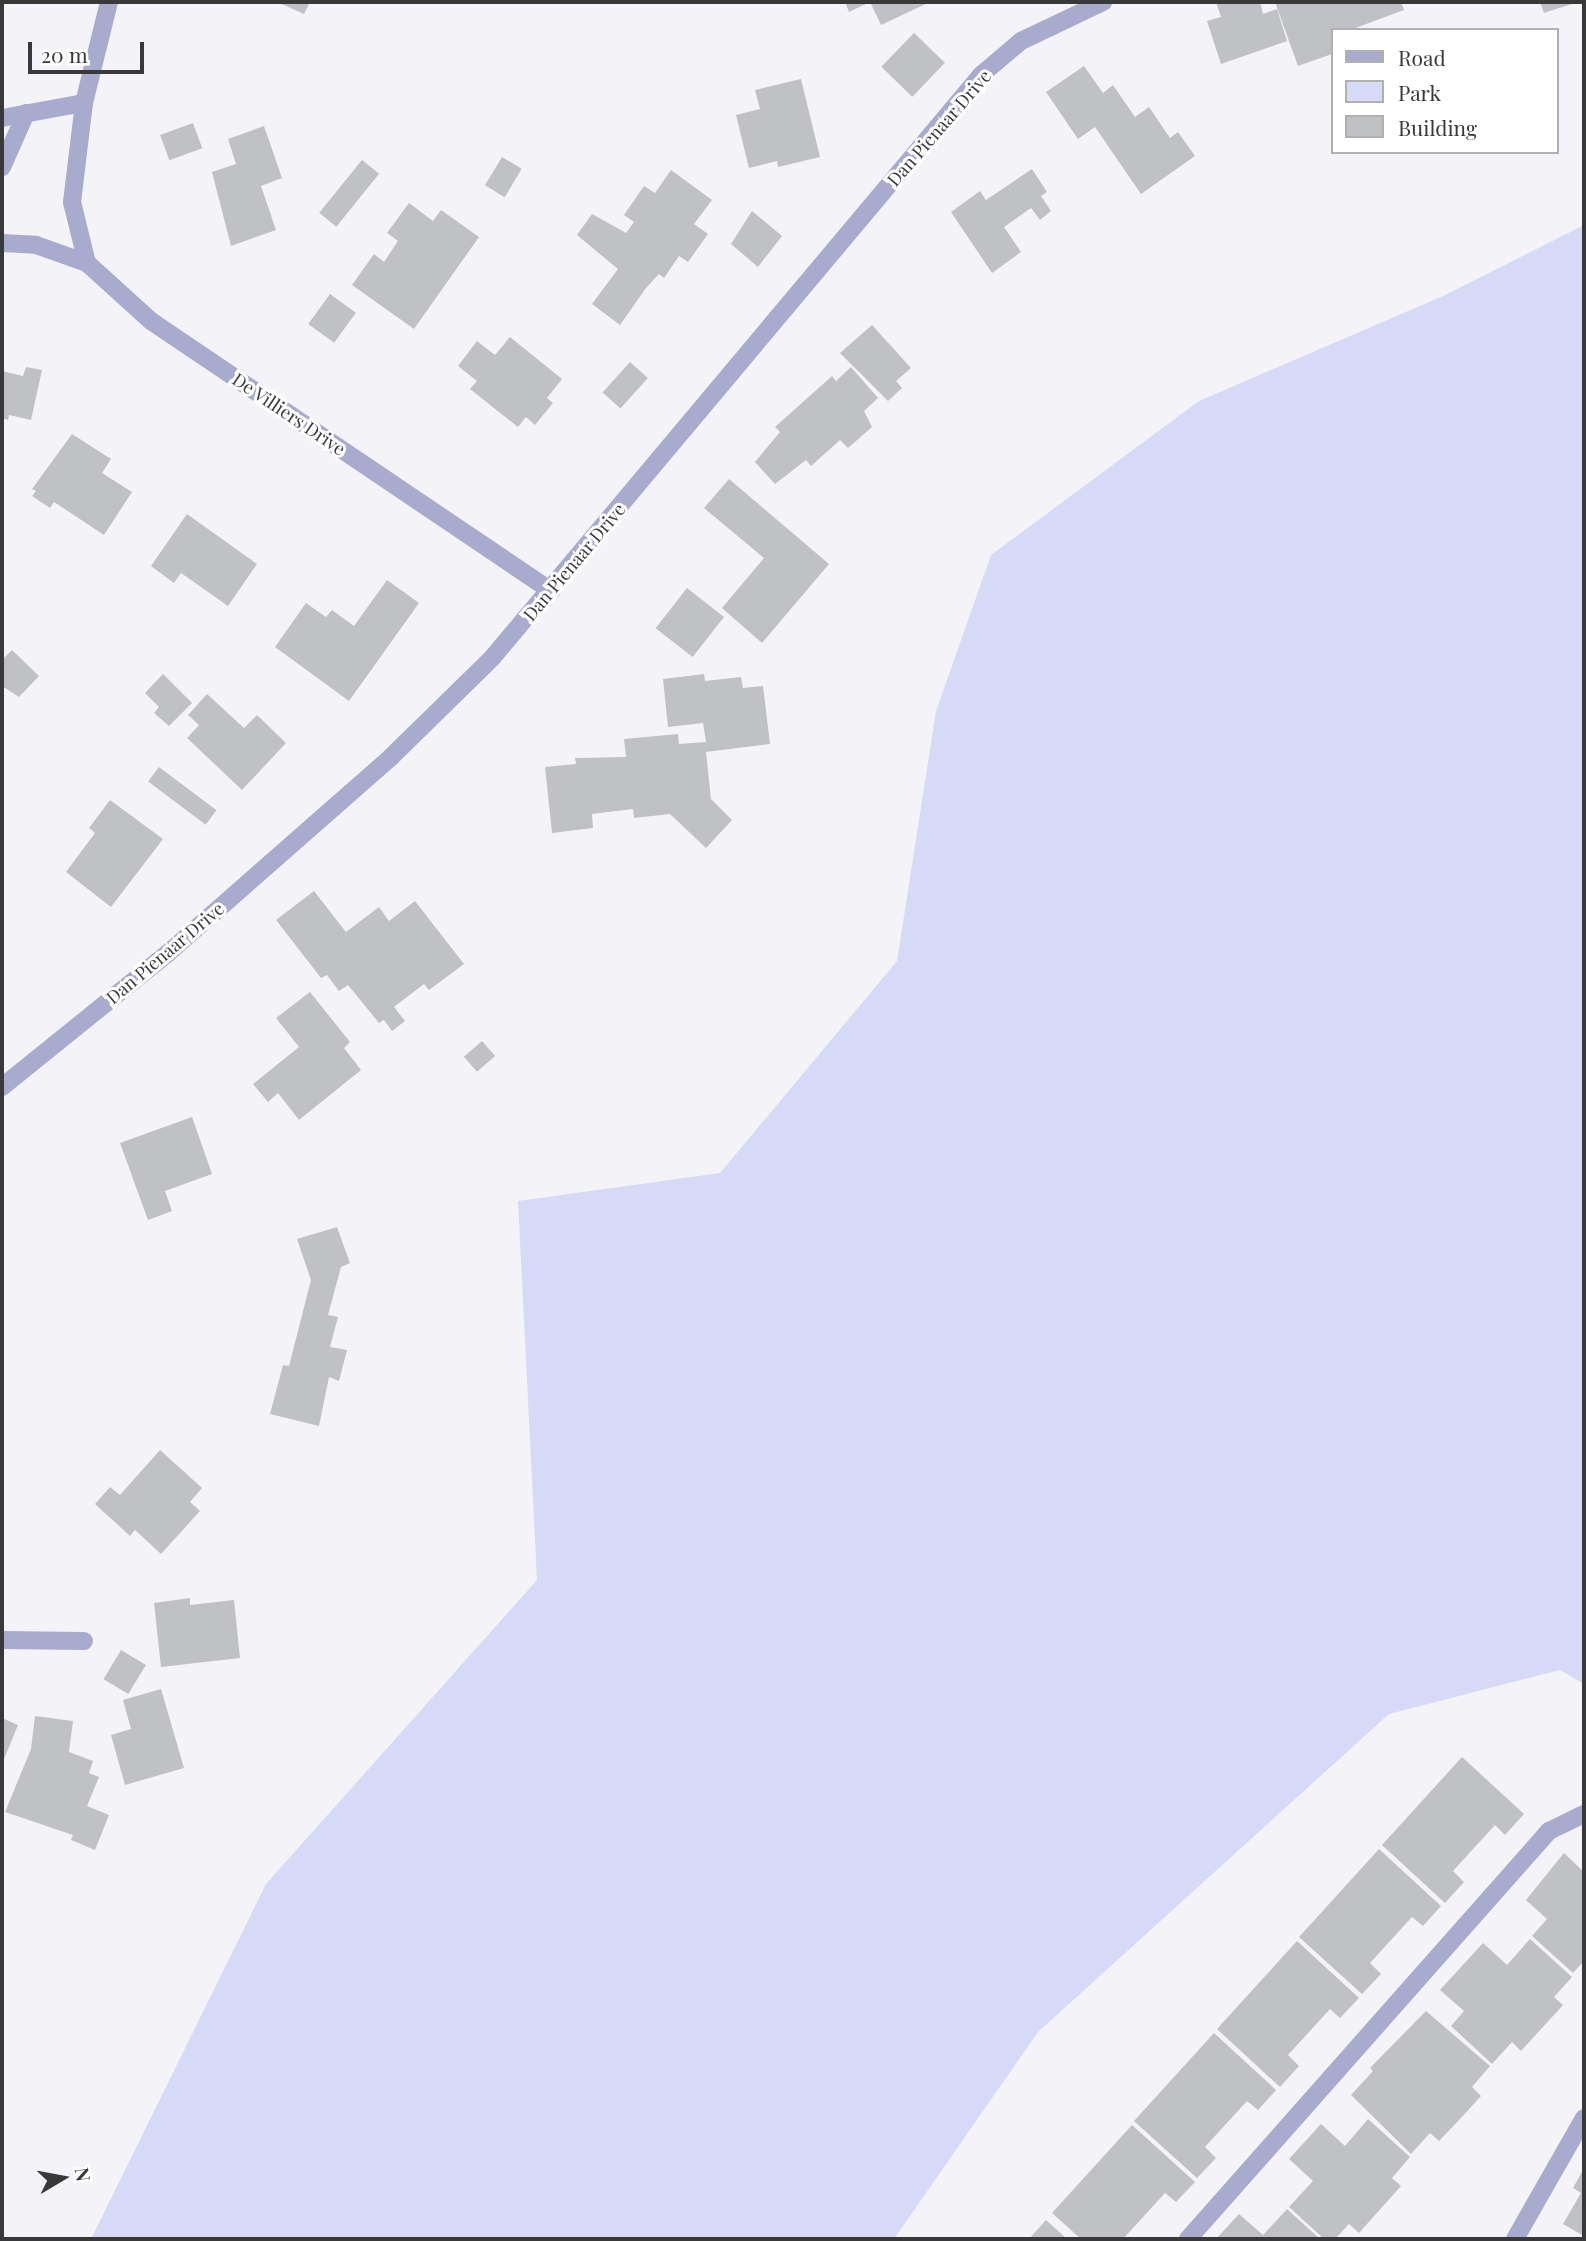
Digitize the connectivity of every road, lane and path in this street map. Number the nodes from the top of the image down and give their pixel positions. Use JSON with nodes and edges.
{"nodes":[{"id":1,"x":109,"y":2,"type":"edge"},
{"id":2,"x":1103,"y":2,"type":"edge"},
{"id":3,"x":84,"y":103,"type":"junction"},
{"id":4,"x":26,"y":113,"type":"junction"},
{"id":5,"x":2,"y":118,"type":"edge"},
{"id":6,"x":2,"y":167,"type":"edge"},
{"id":7,"x":2,"y":243,"type":"edge"},
{"id":8,"x":87,"y":263,"type":"junction"},
{"id":9,"x":551,"y":591,"type":"junction"},
{"id":10,"x":2,"y":1087,"type":"edge"},
{"id":11,"x":2,"y":1640,"type":"edge"},
{"id":12,"x":84,"y":1641,"type":"dead end"},
{"id":13,"x":1584,"y":1814,"type":"edge"},
{"id":14,"x":1584,"y":2118,"type":"edge"},
{"id":15,"x":1188,"y":2239,"type":"edge"},
{"id":16,"x":1515,"y":2239,"type":"edge"}],
"edges":[{"from":1,"to":3,"type":"street"},
{"from":2,"to":9,"type":"street","name":"Dan Pienaar Drive"},
{"from":3,"to":4,"type":"street"},
{"from":3,"to":8,"type":"street"},
{"from":4,"to":5,"type":"street"},
{"from":4,"to":6,"type":"street"},
{"from":7,"to":8,"type":"street"},
{"from":8,"to":9,"type":"street","name":"De Villiers Drive"},
{"from":9,"to":10,"type":"street","name":"Dan Pienaar Drive"},
{"from":11,"to":12,"type":"street"},
{"from":13,"to":15,"type":"street"},
{"from":14,"to":16,"type":"street"}]}
